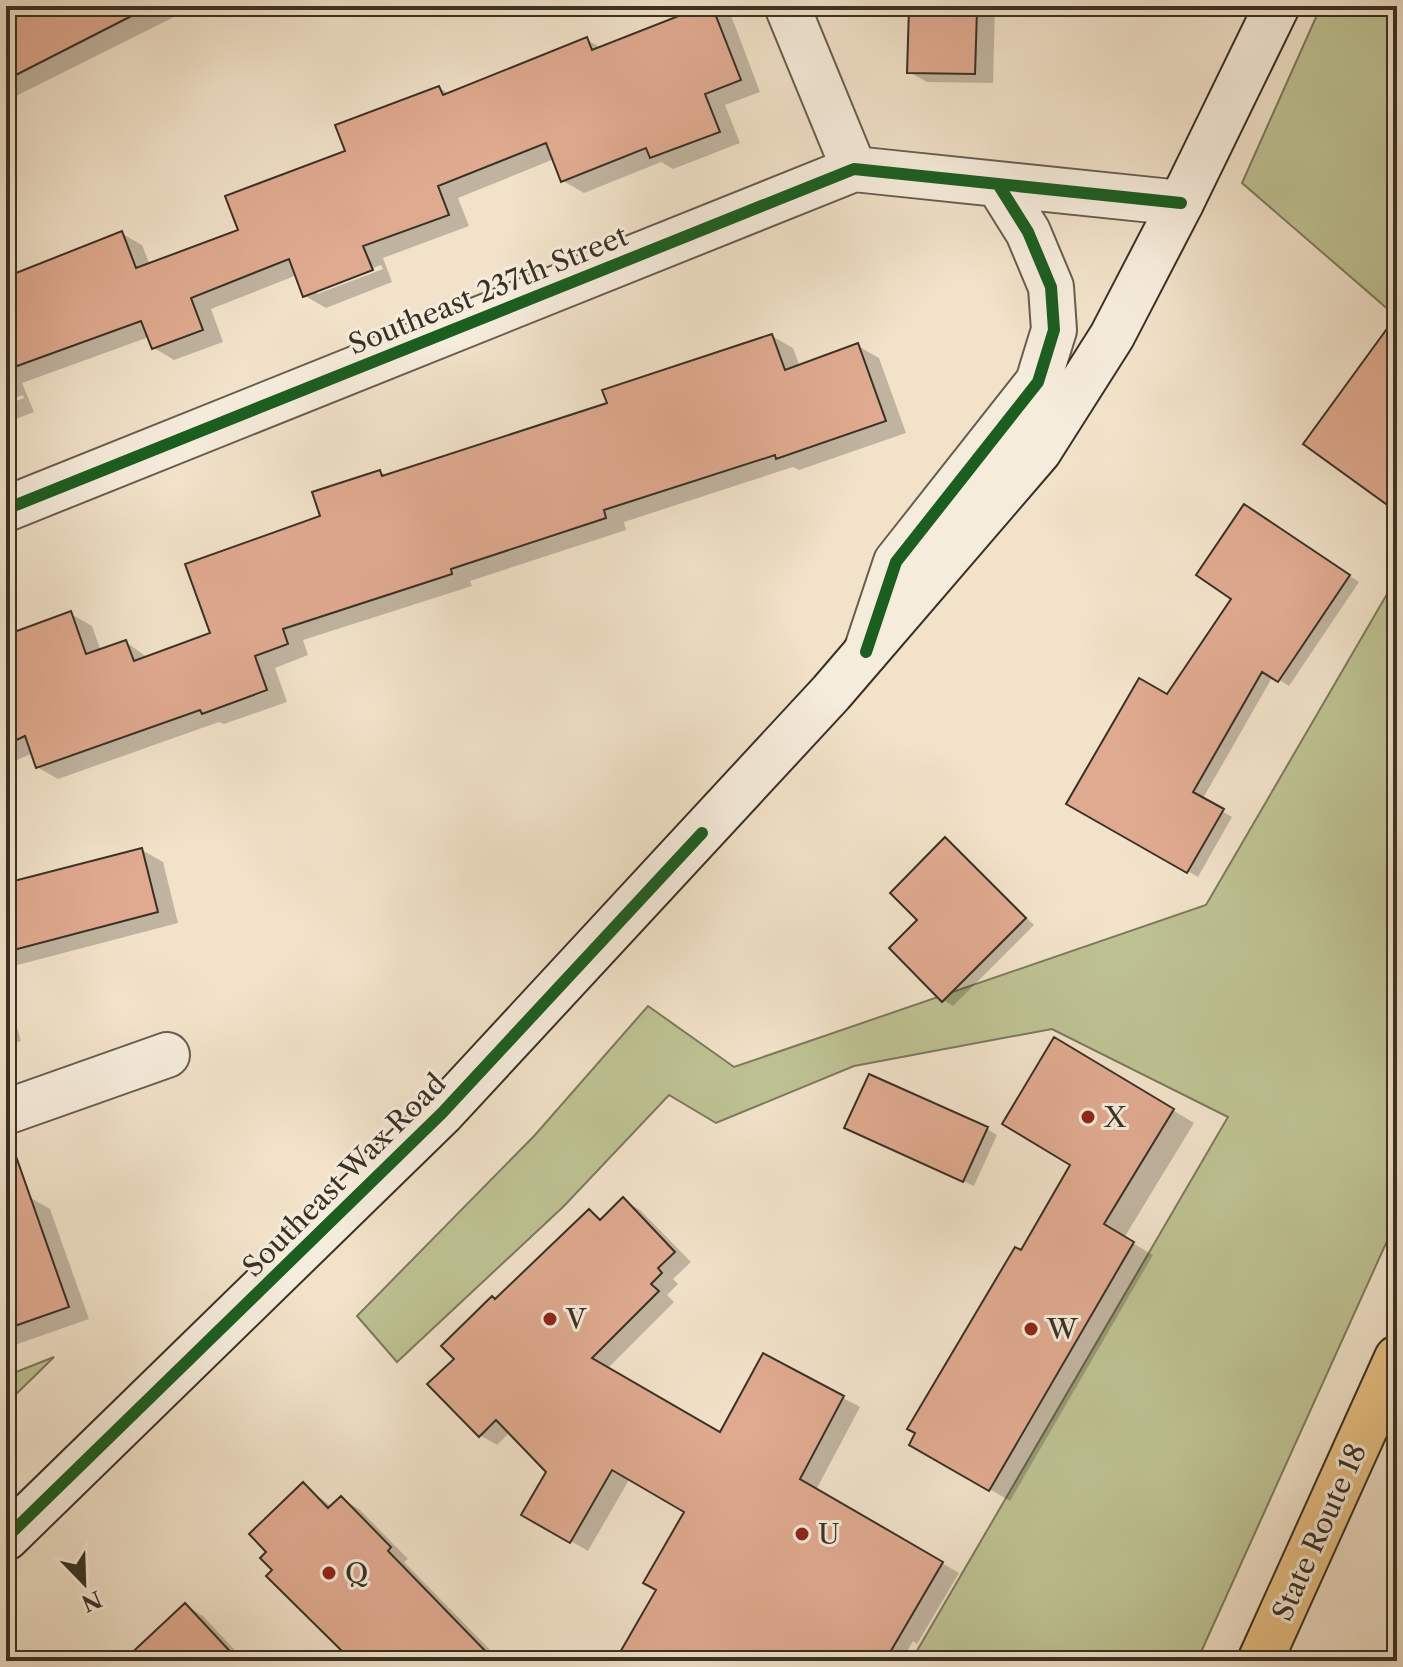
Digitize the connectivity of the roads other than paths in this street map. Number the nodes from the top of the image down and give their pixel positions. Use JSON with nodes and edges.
{"nodes":[{"id":1,"x":787,"y":6,"type":"edge"},
{"id":2,"x":1277,"y":6,"type":"edge"},
{"id":3,"x":854,"y":169,"type":"junction"},
{"id":4,"x":998,"y":184,"type":"junction"},
{"id":5,"x":1181,"y":203,"type":"junction"},
{"id":6,"x":6,"y":509,"type":"edge"},
{"id":7,"x":866,"y":652,"type":"junction"},
{"id":8,"x":167,"y":1055,"type":"dead end"},
{"id":9,"x":6,"y":1112,"type":"edge"},
{"id":10,"x":1397,"y":1358,"type":"edge"},
{"id":11,"x":6,"y":1538,"type":"edge"},
{"id":12,"x":1260,"y":1661,"type":"edge"}],
"edges":[{"from":1,"to":3,"type":"street"},
{"from":2,"to":5,"type":"street","name":"Southeast Wax Road"},
{"from":3,"to":4,"type":"street","name":"Southeast 237th Street"},
{"from":3,"to":6,"type":"street","name":"Southeast 237th Street"},
{"from":4,"to":5,"type":"street","name":"Southeast 237th Street"},
{"from":4,"to":7,"type":"street"},
{"from":5,"to":7,"type":"street","name":"Southeast Wax Road"},
{"from":7,"to":11,"type":"street","name":"Southeast Wax Road"},
{"from":8,"to":9,"type":"street"},
{"from":10,"to":12,"type":"highway","name":"State Route 18"}]}
